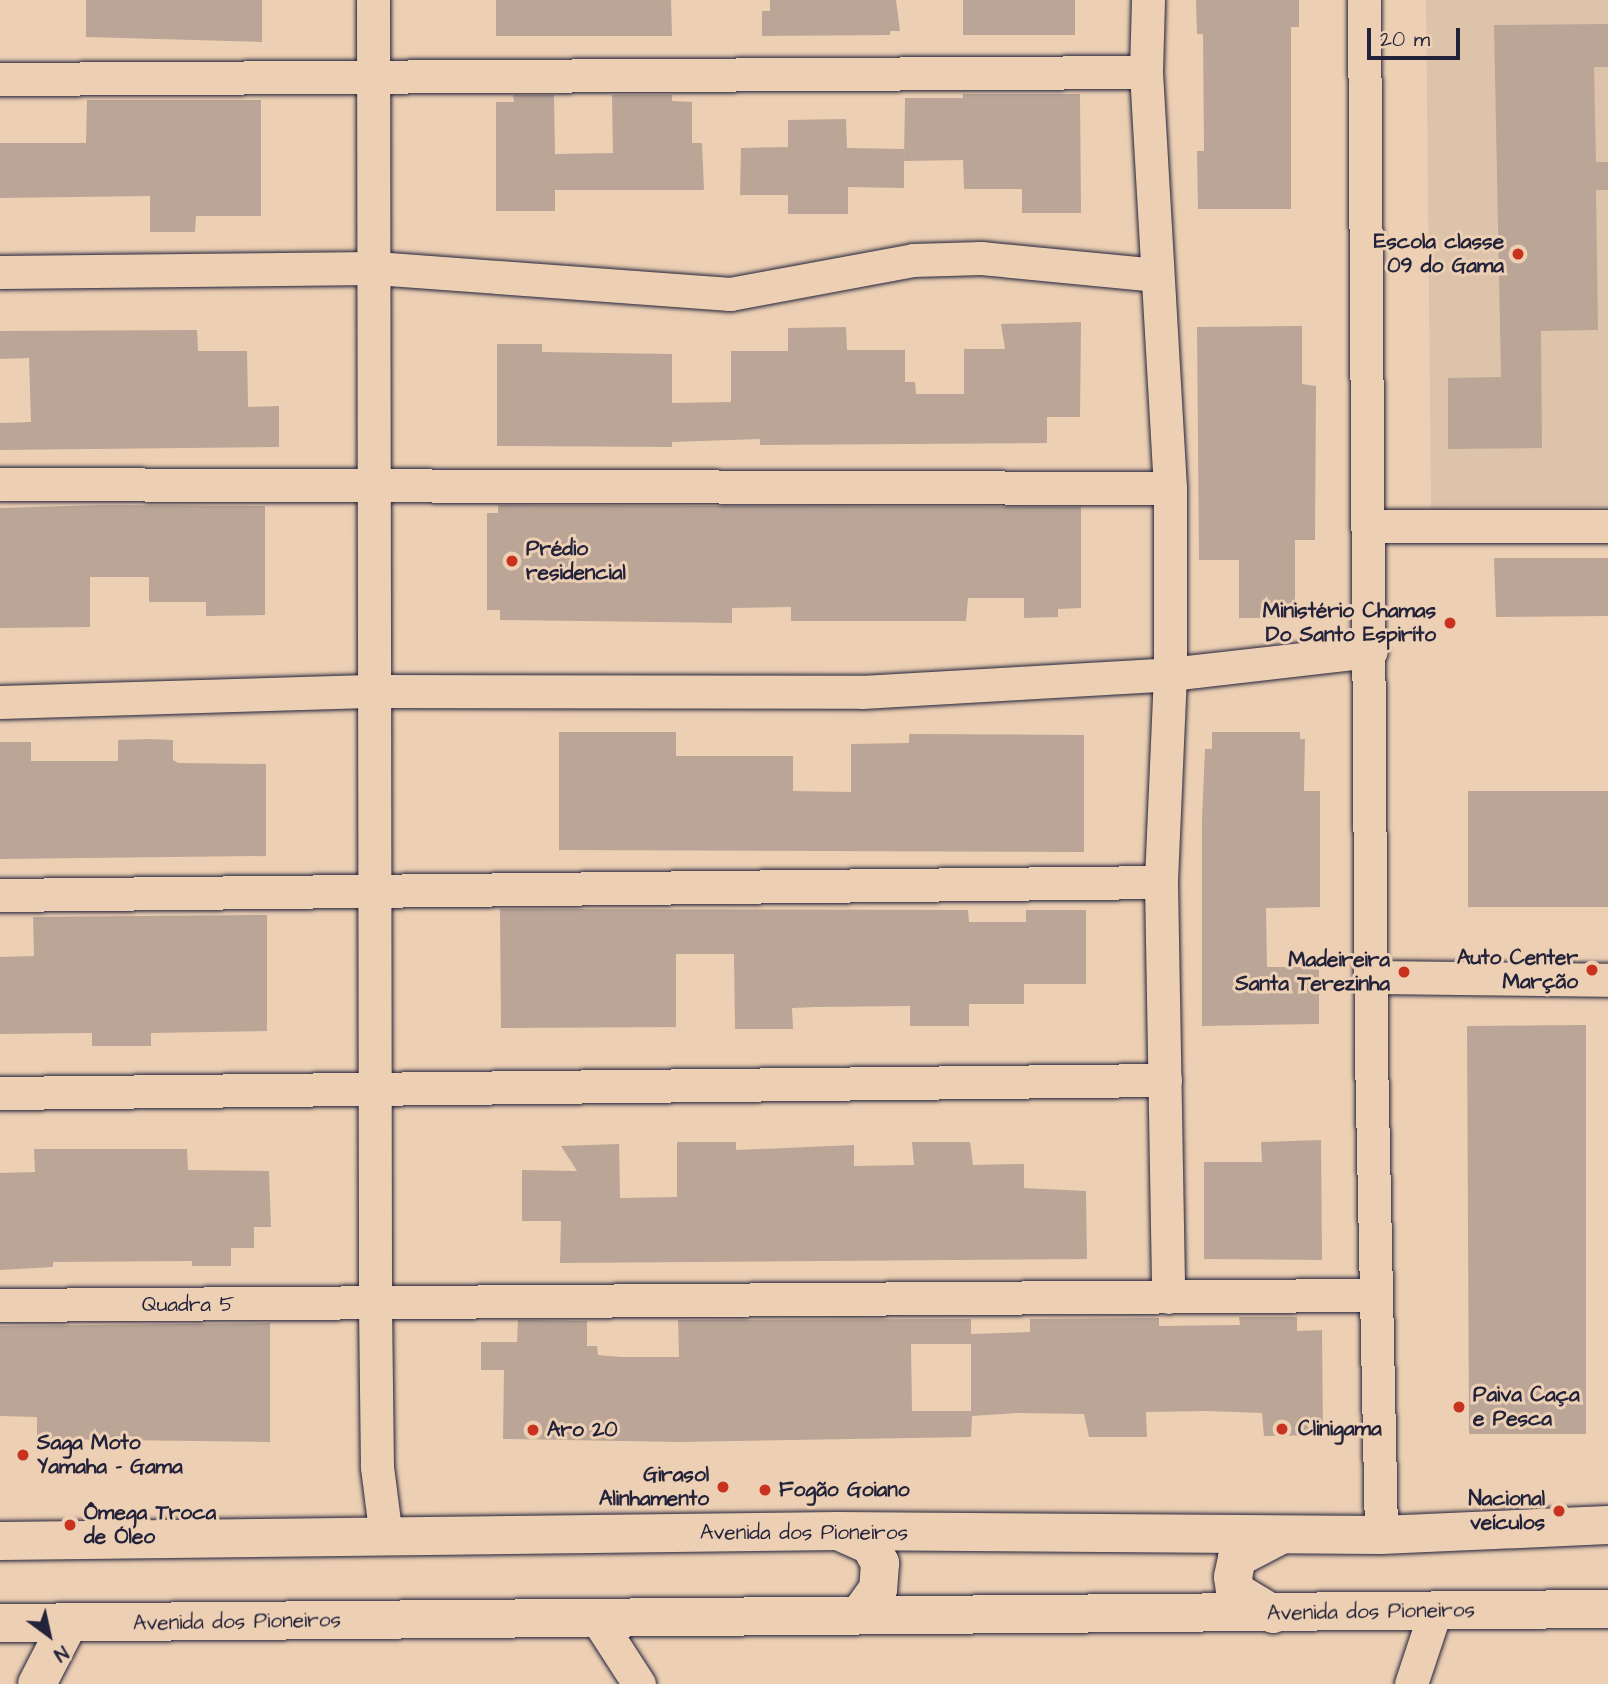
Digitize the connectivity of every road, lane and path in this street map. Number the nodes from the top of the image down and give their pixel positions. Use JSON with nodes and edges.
{"nodes":[{"id":1,"x":373,"y":0,"type":"edge"},
{"id":2,"x":1148,"y":0,"type":"edge"},
{"id":3,"x":1364,"y":0,"type":"edge"},
{"id":4,"x":1146,"y":72,"type":"junction"},
{"id":5,"x":375,"y":76,"type":"junction"},
{"id":6,"x":0,"y":79,"type":"edge"},
{"id":7,"x":375,"y":268,"type":"junction"},
{"id":8,"x":0,"y":272,"type":"edge"},
{"id":9,"x":1157,"y":275,"type":"junction"},
{"id":10,"x":0,"y":484,"type":"edge"},
{"id":11,"x":374,"y":485,"type":"junction"},
{"id":12,"x":1170,"y":488,"type":"junction"},
{"id":13,"x":1370,"y":526,"type":"junction"},
{"id":14,"x":1608,"y":526,"type":"edge"},
{"id":15,"x":1370,"y":651,"type":"junction"},
{"id":16,"x":1170,"y":674,"type":"junction"},
{"id":17,"x":376,"y":691,"type":"junction"},
{"id":18,"x":0,"y":702,"type":"edge"},
{"id":19,"x":1161,"y":882,"type":"junction"},
{"id":20,"x":377,"y":894,"type":"junction"},
{"id":21,"x":0,"y":895,"type":"edge"},
{"id":22,"x":1372,"y":977,"type":"junction"},
{"id":23,"x":1608,"y":980,"type":"edge"},
{"id":24,"x":1165,"y":1080,"type":"junction"},
{"id":25,"x":377,"y":1089,"type":"junction"},
{"id":26,"x":0,"y":1093,"type":"edge"},
{"id":27,"x":1375,"y":1295,"type":"junction"},
{"id":28,"x":1168,"y":1297,"type":"junction"},
{"id":29,"x":0,"y":1305,"type":"edge"},
{"id":30,"x":375,"y":1305,"type":"junction"},
{"id":31,"x":1608,"y":1525,"type":"edge"},
{"id":32,"x":838,"y":1531,"type":"junction"},
{"id":33,"x":1381,"y":1535,"type":"junction"},
{"id":34,"x":1279,"y":1536,"type":"junction"},
{"id":35,"x":386,"y":1538,"type":"junction"},
{"id":36,"x":0,"y":1541,"type":"edge"},
{"id":37,"x":1608,"y":1609,"type":"edge"},
{"id":38,"x":1436,"y":1612,"type":"junction"},
{"id":39,"x":1273,"y":1614,"type":"junction"},
{"id":40,"x":859,"y":1615,"type":"junction"},
{"id":41,"x":595,"y":1616,"type":"junction"},
{"id":42,"x":0,"y":1623,"type":"edge"},
{"id":43,"x":68,"y":1624,"type":"junction"},
{"id":44,"x":37,"y":1684,"type":"edge"},
{"id":45,"x":639,"y":1684,"type":"edge"},
{"id":46,"x":1411,"y":1684,"type":"edge"}],
"edges":[{"from":1,"to":5,"type":"street"},
{"from":2,"to":4,"type":"street"},
{"from":3,"to":13,"type":"street"},
{"from":4,"to":5,"type":"street"},
{"from":4,"to":9,"type":"street"},
{"from":5,"to":6,"type":"street"},
{"from":5,"to":7,"type":"street"},
{"from":7,"to":8,"type":"street"},
{"from":7,"to":9,"type":"street"},
{"from":7,"to":11,"type":"street"},
{"from":9,"to":12,"type":"street"},
{"from":10,"to":11,"type":"street"},
{"from":11,"to":12,"type":"street"},
{"from":11,"to":17,"type":"street"},
{"from":12,"to":16,"type":"street"},
{"from":13,"to":14,"type":"street"},
{"from":13,"to":15,"type":"street"},
{"from":15,"to":16,"type":"street"},
{"from":15,"to":22,"type":"street"},
{"from":16,"to":17,"type":"street"},
{"from":16,"to":19,"type":"street"},
{"from":17,"to":18,"type":"street"},
{"from":17,"to":20,"type":"street"},
{"from":19,"to":20,"type":"street"},
{"from":19,"to":24,"type":"street"},
{"from":20,"to":21,"type":"street"},
{"from":20,"to":25,"type":"street"},
{"from":22,"to":23,"type":"street"},
{"from":22,"to":27,"type":"street"},
{"from":24,"to":25,"type":"street"},
{"from":24,"to":28,"type":"street"},
{"from":25,"to":26,"type":"street"},
{"from":25,"to":30,"type":"street"},
{"from":27,"to":28,"type":"street","name":"Quadra 5"},
{"from":27,"to":33,"type":"street"},
{"from":28,"to":30,"type":"street","name":"Quadra 5"},
{"from":29,"to":30,"type":"street","name":"Quadra 5"},
{"from":30,"to":35,"type":"street"},
{"from":31,"to":33,"type":"main road","name":"Avenida dos Pioneiros"},
{"from":32,"to":34,"type":"main road","name":"Avenida dos Pioneiros"},
{"from":32,"to":35,"type":"main road","name":"Avenida dos Pioneiros"},
{"from":32,"to":40,"type":"main road"},
{"from":33,"to":34,"type":"main road","name":"Avenida dos Pioneiros"},
{"from":34,"to":39,"type":"main road"},
{"from":35,"to":36,"type":"main road","name":"Avenida dos Pioneiros"},
{"from":37,"to":38,"type":"main road","name":"Avenida dos Pioneiros"},
{"from":38,"to":39,"type":"main road","name":"Avenida dos Pioneiros"},
{"from":38,"to":46,"type":"street"},
{"from":39,"to":40,"type":"main road","name":"Avenida dos Pioneiros"},
{"from":40,"to":41,"type":"main road","name":"Avenida dos Pioneiros"},
{"from":41,"to":43,"type":"main road","name":"Avenida dos Pioneiros"},
{"from":41,"to":45,"type":"street"},
{"from":42,"to":43,"type":"main road","name":"Avenida dos Pioneiros"},
{"from":43,"to":44,"type":"main road"}]}
